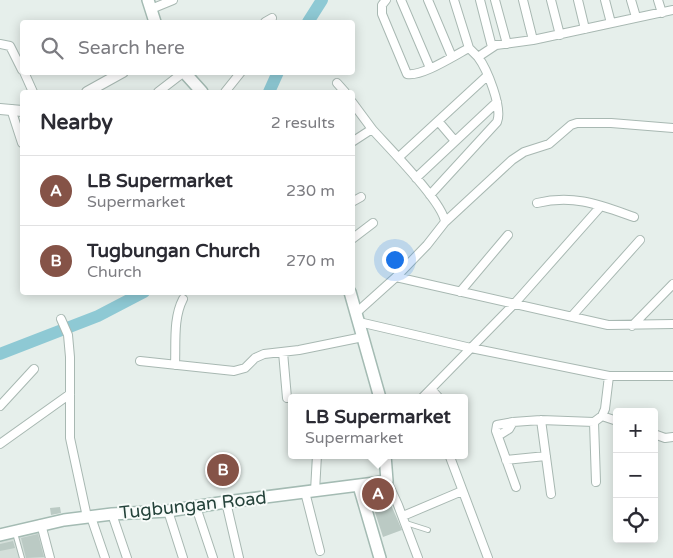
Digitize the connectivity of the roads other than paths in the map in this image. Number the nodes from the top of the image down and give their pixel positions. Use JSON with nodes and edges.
{"nodes":[{"id":1,"x":173,"y":0,"type":"edge"},
{"id":2,"x":386,"y":0,"type":"edge"},
{"id":3,"x":401,"y":0,"type":"edge"},
{"id":4,"x":428,"y":0,"type":"edge"},
{"id":5,"x":454,"y":0,"type":"edge"},
{"id":6,"x":480,"y":0,"type":"edge"},
{"id":7,"x":495,"y":0,"type":"edge"},
{"id":8,"x":523,"y":0,"type":"edge"},
{"id":9,"x":551,"y":0,"type":"edge"},
{"id":10,"x":578,"y":0,"type":"edge"},
{"id":11,"x":605,"y":0,"type":"edge"},
{"id":12,"x":631,"y":0,"type":"edge"},
{"id":13,"x":658,"y":0,"type":"edge"},
{"id":14,"x":150,"y":4,"type":"edge"},
{"id":15,"x":673,"y":10,"type":"edge"},
{"id":16,"x":662,"y":13,"type":"junction"},
{"id":17,"x":636,"y":18,"type":"junction"},
{"id":18,"x":154,"y":20,"type":"edge"},
{"id":19,"x":611,"y":23,"type":"junction"},
{"id":20,"x":585,"y":29,"type":"junction"},
{"id":21,"x":560,"y":35,"type":"junction"},
{"id":22,"x":533,"y":40,"type":"junction"},
{"id":23,"x":0,"y":44,"type":"edge"},
{"id":24,"x":507,"y":44,"type":"junction"},
{"id":25,"x":492,"y":47,"type":"junction"},
{"id":26,"x":469,"y":48,"type":"junction"},
{"id":27,"x":452,"y":57,"type":"junction"},
{"id":28,"x":478,"y":57,"type":"junction"},
{"id":29,"x":20,"y":65,"type":"edge"},
{"id":30,"x":430,"y":68,"type":"junction"},
{"id":31,"x":25,"y":75,"type":"edge"},
{"id":32,"x":118,"y":75,"type":"edge"},
{"id":33,"x":182,"y":75,"type":"edge"},
{"id":34,"x":186,"y":75,"type":"edge"},
{"id":35,"x":239,"y":75,"type":"edge"},
{"id":36,"x":487,"y":76,"type":"junction"},
{"id":37,"x":338,"y":82,"type":"dead end"},
{"id":38,"x":32,"y":90,"type":"edge"},
{"id":39,"x":92,"y":90,"type":"edge"},
{"id":40,"x":163,"y":90,"type":"edge"},
{"id":41,"x":200,"y":90,"type":"edge"},
{"id":42,"x":228,"y":90,"type":"edge"},
{"id":43,"x":344,"y":90,"type":"edge"},
{"id":44,"x":498,"y":102,"type":"junction"},
{"id":45,"x":355,"y":106,"type":"edge"},
{"id":46,"x":0,"y":109,"type":"edge"},
{"id":47,"x":11,"y":109,"type":"junction"},
{"id":48,"x":20,"y":111,"type":"edge"},
{"id":49,"x":438,"y":121,"type":"junction"},
{"id":50,"x":673,"y":128,"type":"edge"},
{"id":51,"x":372,"y":129,"type":"junction"},
{"id":52,"x":20,"y":137,"type":"edge"},
{"id":53,"x":355,"y":140,"type":"edge"},
{"id":54,"x":455,"y":141,"type":"junction"},
{"id":55,"x":399,"y":157,"type":"junction"},
{"id":56,"x":416,"y":178,"type":"junction"},
{"id":57,"x":430,"y":195,"type":"junction"},
{"id":58,"x":360,"y":196,"type":"dead end"},
{"id":59,"x":355,"y":200,"type":"edge"},
{"id":60,"x":537,"y":203,"type":"dead end"},
{"id":61,"x":601,"y":206,"type":"junction"},
{"id":62,"x":634,"y":217,"type":"dead end"},
{"id":63,"x":445,"y":222,"type":"junction"},
{"id":64,"x":372,"y":223,"type":"dead end"},
{"id":65,"x":508,"y":235,"type":"dead end"},
{"id":66,"x":355,"y":237,"type":"edge"},
{"id":67,"x":640,"y":240,"type":"dead end"},
{"id":68,"x":396,"y":277,"type":"junction"},
{"id":69,"x":673,"y":284,"type":"edge"},
{"id":70,"x":460,"y":292,"type":"junction"},
{"id":71,"x":351,"y":295,"type":"edge"},
{"id":72,"x":184,"y":299,"type":"dead end"},
{"id":73,"x":515,"y":303,"type":"junction"},
{"id":74,"x":572,"y":316,"type":"junction"},
{"id":75,"x":357,"y":318,"type":"junction"},
{"id":76,"x":61,"y":319,"type":"dead end"},
{"id":77,"x":673,"y":324,"type":"edge"},
{"id":78,"x":632,"y":326,"type":"junction"},
{"id":79,"x":363,"y":337,"type":"junction"},
{"id":80,"x":471,"y":348,"type":"junction"},
{"id":81,"x":283,"y":352,"type":"junction"},
{"id":82,"x":140,"y":360,"type":"dead end"},
{"id":83,"x":175,"y":365,"type":"junction"},
{"id":84,"x":34,"y":369,"type":"dead end"},
{"id":85,"x":609,"y":376,"type":"junction"},
{"id":86,"x":673,"y":376,"type":"edge"},
{"id":87,"x":431,"y":389,"type":"junction"},
{"id":88,"x":70,"y":394,"type":"junction"},
{"id":89,"x":379,"y":394,"type":"edge"},
{"id":90,"x":426,"y":394,"type":"edge"},
{"id":91,"x":435,"y":394,"type":"edge"},
{"id":92,"x":287,"y":398,"type":"dead end"},
{"id":93,"x":0,"y":406,"type":"edge"},
{"id":94,"x":602,"y":416,"type":"junction"},
{"id":95,"x":541,"y":420,"type":"junction"},
{"id":96,"x":613,"y":420,"type":"edge"},
{"id":97,"x":594,"y":422,"type":"junction"},
{"id":98,"x":658,"y":435,"type":"edge"},
{"id":99,"x":673,"y":437,"type":"edge"},
{"id":100,"x":0,"y":444,"type":"edge"},
{"id":101,"x":546,"y":456,"type":"junction"},
{"id":102,"x":316,"y":459,"type":"edge"},
{"id":103,"x":385,"y":459,"type":"edge"},
{"id":104,"x":451,"y":459,"type":"edge"},
{"id":105,"x":506,"y":460,"type":"junction"},
{"id":106,"x":387,"y":481,"type":"junction"},
{"id":107,"x":596,"y":482,"type":"dead end"},
{"id":108,"x":359,"y":486,"type":"junction"},
{"id":109,"x":516,"y":487,"type":"dead end"},
{"id":110,"x":462,"y":491,"type":"junction"},
{"id":111,"x":310,"y":492,"type":"junction"},
{"id":112,"x":551,"y":494,"type":"dead end"},
{"id":113,"x":226,"y":502,"type":"junction"},
{"id":114,"x":196,"y":506,"type":"junction"},
{"id":115,"x":168,"y":511,"type":"junction"},
{"id":116,"x":112,"y":514,"type":"junction"},
{"id":117,"x":89,"y":517,"type":"junction"},
{"id":118,"x":404,"y":520,"type":"junction"},
{"id":119,"x":41,"y":524,"type":"junction"},
{"id":120,"x":428,"y":530,"type":"dead end"},
{"id":121,"x":15,"y":531,"type":"junction"},
{"id":122,"x":0,"y":535,"type":"edge"},
{"id":123,"x":320,"y":551,"type":"dead end"},
{"id":124,"x":22,"y":558,"type":"edge"},
{"id":125,"x":50,"y":558,"type":"edge"},
{"id":126,"x":105,"y":558,"type":"edge"},
{"id":127,"x":127,"y":558,"type":"edge"},
{"id":128,"x":183,"y":558,"type":"edge"},
{"id":129,"x":214,"y":558,"type":"edge"},
{"id":130,"x":239,"y":558,"type":"edge"},
{"id":131,"x":380,"y":558,"type":"edge"},
{"id":132,"x":418,"y":558,"type":"edge"},
{"id":133,"x":488,"y":558,"type":"edge"}],
"edges":[{"from":1,"to":14,"type":"street"},
{"from":2,"to":30,"type":"street"},
{"from":3,"to":30,"type":"street"},
{"from":4,"to":27,"type":"street"},
{"from":5,"to":26,"type":"street"},
{"from":6,"to":25,"type":"street"},
{"from":7,"to":24,"type":"street"},
{"from":8,"to":22,"type":"street"},
{"from":9,"to":21,"type":"street"},
{"from":10,"to":20,"type":"street"},
{"from":11,"to":19,"type":"street"},
{"from":12,"to":17,"type":"street"},
{"from":13,"to":16,"type":"street"},
{"from":14,"to":18,"type":"main road"},
{"from":15,"to":16,"type":"street"},
{"from":16,"to":17,"type":"street"},
{"from":17,"to":19,"type":"street"},
{"from":19,"to":20,"type":"street"},
{"from":20,"to":21,"type":"street"},
{"from":21,"to":22,"type":"street"},
{"from":22,"to":24,"type":"street"},
{"from":23,"to":29,"type":"street"},
{"from":24,"to":25,"type":"street"},
{"from":25,"to":28,"type":"street"},
{"from":26,"to":27,"type":"street"},
{"from":26,"to":28,"type":"street"},
{"from":27,"to":30,"type":"street"},
{"from":28,"to":36,"type":"street"},
{"from":31,"to":38,"type":"street"},
{"from":32,"to":39,"type":"street"},
{"from":33,"to":40,"type":"street"},
{"from":34,"to":41,"type":"main road"},
{"from":35,"to":42,"type":"street"},
{"from":36,"to":44,"type":"street"},
{"from":36,"to":49,"type":"street"},
{"from":37,"to":43,"type":"street"},
{"from":44,"to":54,"type":"street"},
{"from":44,"to":57,"type":"street"},
{"from":45,"to":51,"type":"street"},
{"from":46,"to":47,"type":"street"},
{"from":47,"to":48,"type":"street"},
{"from":47,"to":52,"type":"street"},
{"from":49,"to":54,"type":"street"},
{"from":49,"to":55,"type":"street"},
{"from":50,"to":63,"type":"street"},
{"from":51,"to":53,"type":"street"},
{"from":51,"to":55,"type":"street"},
{"from":54,"to":56,"type":"street"},
{"from":55,"to":56,"type":"street"},
{"from":56,"to":57,"type":"street"},
{"from":57,"to":63,"type":"street"},
{"from":58,"to":59,"type":"street"},
{"from":60,"to":61,"type":"street"},
{"from":61,"to":62,"type":"street"},
{"from":61,"to":73,"type":"street"},
{"from":63,"to":68,"type":"street"},
{"from":64,"to":66,"type":"street"},
{"from":65,"to":70,"type":"street"},
{"from":67,"to":74,"type":"street"},
{"from":68,"to":70,"type":"street"},
{"from":68,"to":75,"type":"street"},
{"from":69,"to":78,"type":"street"},
{"from":70,"to":73,"type":"street"},
{"from":71,"to":75,"type":"main road"},
{"from":72,"to":83,"type":"street"},
{"from":73,"to":74,"type":"street"},
{"from":73,"to":80,"type":"street"},
{"from":74,"to":78,"type":"street"},
{"from":75,"to":79,"type":"main road"},
{"from":75,"to":80,"type":"street"},
{"from":76,"to":88,"type":"street"},
{"from":77,"to":78,"type":"street"},
{"from":79,"to":81,"type":"street"},
{"from":79,"to":89,"type":"main road"},
{"from":80,"to":85,"type":"street"},
{"from":80,"to":87,"type":"street"},
{"from":81,"to":83,"type":"street"},
{"from":81,"to":92,"type":"street"},
{"from":82,"to":83,"type":"street"},
{"from":84,"to":93,"type":"street"},
{"from":85,"to":86,"type":"street"},
{"from":85,"to":94,"type":"street"},
{"from":87,"to":90,"type":"street"},
{"from":87,"to":91,"type":"street"},
{"from":88,"to":100,"type":"street"},
{"from":88,"to":117,"type":"street"},
{"from":94,"to":96,"type":"street"},
{"from":94,"to":97,"type":"street"},
{"from":95,"to":97,"type":"street"},
{"from":95,"to":101,"type":"street"},
{"from":95,"to":105,"type":"street"},
{"from":97,"to":107,"type":"street"},
{"from":98,"to":99,"type":"street"},
{"from":101,"to":105,"type":"street"},
{"from":101,"to":112,"type":"street"},
{"from":102,"to":111,"type":"street"},
{"from":103,"to":106,"type":"main road"},
{"from":104,"to":110,"type":"street"},
{"from":105,"to":109,"type":"street"},
{"from":106,"to":108,"type":"main road","name":"Tugbungan Road"},
{"from":106,"to":118,"type":"street"},
{"from":108,"to":111,"type":"main road","name":"Tugbungan Road"},
{"from":108,"to":131,"type":"main road"},
{"from":110,"to":118,"type":"street"},
{"from":110,"to":133,"type":"street"},
{"from":111,"to":113,"type":"main road","name":"Tugbungan Road"},
{"from":111,"to":123,"type":"street"},
{"from":113,"to":114,"type":"main road","name":"Tugbungan Road"},
{"from":113,"to":130,"type":"street"},
{"from":114,"to":115,"type":"main road","name":"Tugbungan Road"},
{"from":114,"to":129,"type":"street"},
{"from":115,"to":116,"type":"main road","name":"Tugbungan Road"},
{"from":115,"to":128,"type":"street"},
{"from":116,"to":117,"type":"main road","name":"Tugbungan Road"},
{"from":116,"to":127,"type":"street"},
{"from":117,"to":119,"type":"main road","name":"Tugbungan Road"},
{"from":117,"to":126,"type":"street"},
{"from":118,"to":120,"type":"lane"},
{"from":118,"to":132,"type":"street"},
{"from":119,"to":121,"type":"main road","name":"Tugbungan Road"},
{"from":119,"to":125,"type":"street"},
{"from":121,"to":122,"type":"main road","name":"Tugbungan Road"},
{"from":121,"to":124,"type":"lane"}]}
